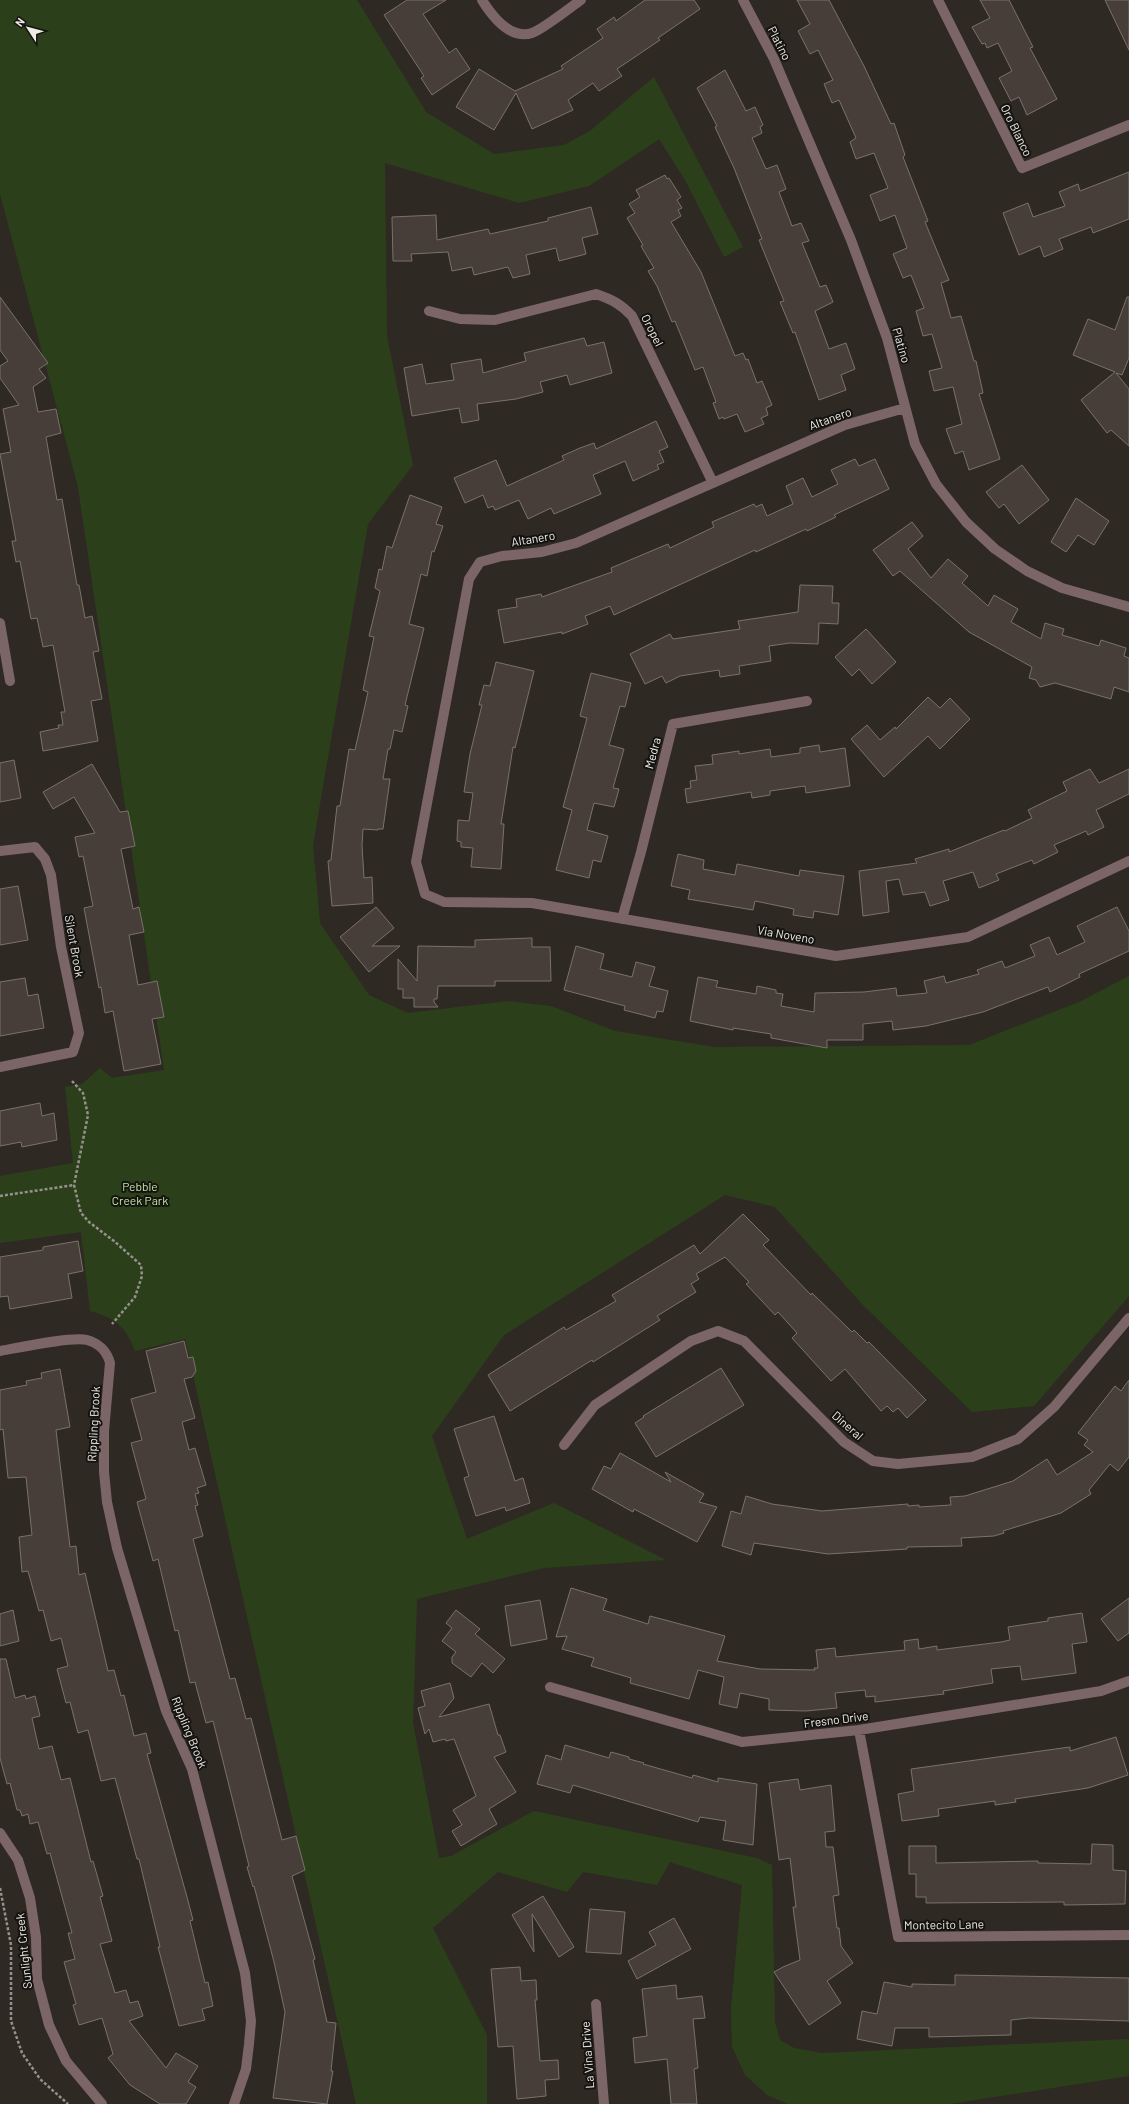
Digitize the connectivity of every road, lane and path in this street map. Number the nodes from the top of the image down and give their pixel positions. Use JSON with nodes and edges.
{"nodes":[{"id":1,"x":482,"y":0,"type":"edge"},
{"id":2,"x":581,"y":0,"type":"edge"},
{"id":3,"x":743,"y":0,"type":"edge"},
{"id":4,"x":938,"y":0,"type":"edge"},
{"id":5,"x":1129,"y":125,"type":"edge"},
{"id":6,"x":429,"y":311,"type":"dead end"},
{"id":7,"x":905,"y":408,"type":"junction"},
{"id":8,"x":713,"y":483,"type":"junction"},
{"id":9,"x":1129,"y":606,"type":"edge"},
{"id":10,"x":0,"y":623,"type":"edge"},
{"id":11,"x":10,"y":681,"type":"dead end"},
{"id":12,"x":807,"y":701,"type":"dead end"},
{"id":13,"x":0,"y":851,"type":"edge"},
{"id":14,"x":1129,"y":861,"type":"edge"},
{"id":15,"x":425,"y":894,"type":"joint"},
{"id":16,"x":622,"y":919,"type":"junction"},
{"id":17,"x":0,"y":1067,"type":"edge"},
{"id":18,"x":72,"y":1081,"type":"dead end"},
{"id":19,"x":74,"y":1185,"type":"junction"},
{"id":20,"x":0,"y":1196,"type":"edge"},
{"id":21,"x":1129,"y":1318,"type":"edge"},
{"id":22,"x":112,"y":1324,"type":"dead end"},
{"id":23,"x":0,"y":1351,"type":"edge"},
{"id":24,"x":564,"y":1445,"type":"dead end"},
{"id":25,"x":1129,"y":1681,"type":"edge"},
{"id":26,"x":550,"y":1687,"type":"dead end"},
{"id":27,"x":859,"y":1730,"type":"junction"},
{"id":28,"x":0,"y":1833,"type":"edge"},
{"id":29,"x":0,"y":1888,"type":"edge"},
{"id":30,"x":1129,"y":1935,"type":"edge"},
{"id":31,"x":596,"y":2004,"type":"dead end"},
{"id":32,"x":68,"y":2104,"type":"edge"},
{"id":33,"x":102,"y":2104,"type":"edge"},
{"id":34,"x":234,"y":2104,"type":"edge"},
{"id":35,"x":604,"y":2104,"type":"edge"}],
"edges":[{"from":1,"to":2,"type":"street"},
{"from":3,"to":7,"type":"street","name":"Platino"},
{"from":4,"to":5,"type":"street","name":"Oro Blanco"},
{"from":6,"to":8,"type":"street","name":"Oropel"},
{"from":7,"to":8,"type":"street","name":"Altanero"},
{"from":7,"to":9,"type":"street","name":"Platino"},
{"from":8,"to":15,"type":"street","name":"Altanero"},
{"from":10,"to":11,"type":"street"},
{"from":12,"to":16,"type":"street","name":"Medra"},
{"from":13,"to":17,"type":"street","name":"Silent Brook"},
{"from":14,"to":16,"type":"street","name":"Via Noveno"},
{"from":15,"to":16,"type":"street","name":"Via Noveno"},
{"from":18,"to":19,"type":"path"},
{"from":19,"to":20,"type":"path"},
{"from":19,"to":22,"type":"path"},
{"from":21,"to":24,"type":"street","name":"Dineral"},
{"from":23,"to":34,"type":"street","name":"Rippling Brook"},
{"from":25,"to":27,"type":"street","name":"Fresno Drive"},
{"from":26,"to":27,"type":"street","name":"Fresno Drive"},
{"from":27,"to":30,"type":"street","name":"Montecito Lane"},
{"from":28,"to":33,"type":"street","name":"Sunlight Creek"},
{"from":29,"to":32,"type":"path"},
{"from":31,"to":35,"type":"street","name":"La Vina Drive"}]}
